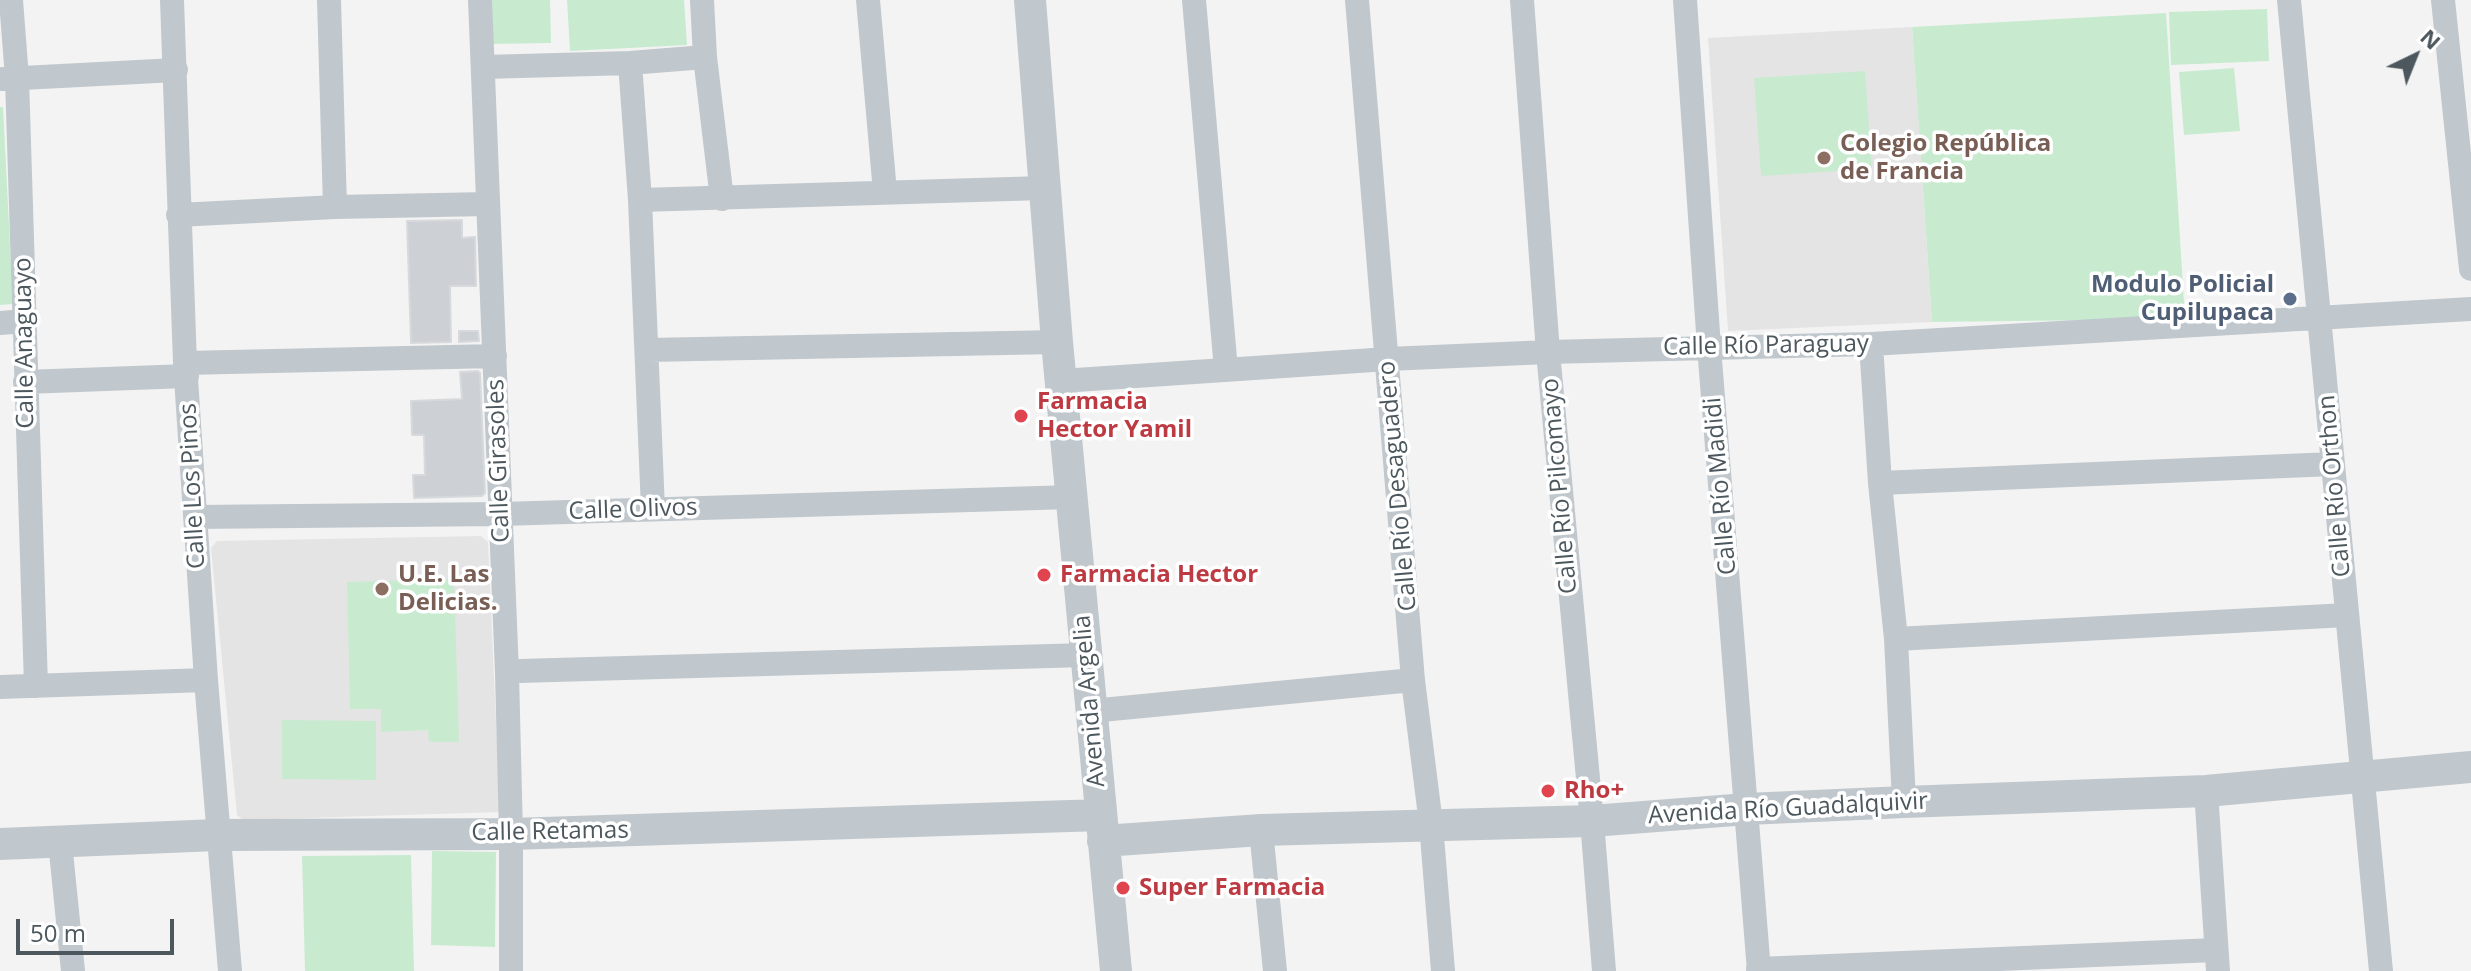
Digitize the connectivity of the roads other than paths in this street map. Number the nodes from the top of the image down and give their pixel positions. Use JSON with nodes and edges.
{"nodes":[{"id":1,"x":11,"y":0,"type":"edge"},
{"id":2,"x":172,"y":0,"type":"edge"},
{"id":3,"x":329,"y":0,"type":"edge"},
{"id":4,"x":480,"y":0,"type":"edge"},
{"id":5,"x":702,"y":0,"type":"edge"},
{"id":6,"x":868,"y":0,"type":"edge"},
{"id":7,"x":1030,"y":0,"type":"edge"},
{"id":8,"x":1194,"y":0,"type":"edge"},
{"id":9,"x":1357,"y":0,"type":"edge"},
{"id":10,"x":1522,"y":0,"type":"edge"},
{"id":11,"x":1685,"y":0,"type":"edge"},
{"id":12,"x":2289,"y":0,"type":"edge"},
{"id":13,"x":2443,"y":0,"type":"edge"},
{"id":14,"x":705,"y":57,"type":"junction"},
{"id":15,"x":630,"y":63,"type":"junction"},
{"id":16,"x":483,"y":67,"type":"junction"},
{"id":17,"x":176,"y":70,"type":"junction"},
{"id":18,"x":8,"y":79,"type":"edge"},
{"id":19,"x":1044,"y":188,"type":"junction"},
{"id":20,"x":885,"y":192,"type":"junction"},
{"id":21,"x":722,"y":199,"type":"junction"},
{"id":22,"x":640,"y":200,"type":"junction"},
{"id":23,"x":488,"y":204,"type":"junction"},
{"id":24,"x":335,"y":207,"type":"junction"},
{"id":25,"x":178,"y":215,"type":"junction"},
{"id":26,"x":2471,"y":269,"type":"edge"},
{"id":27,"x":2471,"y":309,"type":"edge"},
{"id":28,"x":2319,"y":318,"type":"junction"},
{"id":29,"x":25,"y":321,"type":"junction"},
{"id":30,"x":0,"y":323,"type":"edge"},
{"id":31,"x":1057,"y":342,"type":"junction"},
{"id":32,"x":1871,"y":344,"type":"junction"},
{"id":33,"x":1709,"y":347,"type":"junction"},
{"id":34,"x":648,"y":350,"type":"junction"},
{"id":35,"x":1548,"y":352,"type":"junction"},
{"id":36,"x":495,"y":356,"type":"junction"},
{"id":37,"x":1388,"y":359,"type":"junction"},
{"id":38,"x":186,"y":370,"type":"junction"},
{"id":39,"x":1226,"y":370,"type":"junction"},
{"id":40,"x":1061,"y":381,"type":"junction"},
{"id":41,"x":25,"y":382,"type":"junction"},
{"id":42,"x":2333,"y":464,"type":"junction"},
{"id":43,"x":1880,"y":483,"type":"junction"},
{"id":44,"x":1072,"y":497,"type":"junction"},
{"id":45,"x":653,"y":509,"type":"junction"},
{"id":46,"x":501,"y":514,"type":"junction"},
{"id":47,"x":195,"y":517,"type":"junction"},
{"id":48,"x":2347,"y":615,"type":"junction"},
{"id":49,"x":1896,"y":639,"type":"junction"},
{"id":50,"x":1086,"y":655,"type":"junction"},
{"id":51,"x":507,"y":673,"type":"junction"},
{"id":52,"x":206,"y":680,"type":"junction"},
{"id":53,"x":1413,"y":680,"type":"junction"},
{"id":54,"x":36,"y":686,"type":"junction"},
{"id":55,"x":0,"y":687,"type":"edge"},
{"id":56,"x":1091,"y":711,"type":"junction"},
{"id":57,"x":2471,"y":767,"type":"edge"},
{"id":58,"x":2362,"y":776,"type":"junction"},
{"id":59,"x":2206,"y":791,"type":"junction"},
{"id":60,"x":1904,"y":802,"type":"junction"},
{"id":61,"x":1747,"y":809,"type":"junction"},
{"id":62,"x":1592,"y":821,"type":"junction"},
{"id":63,"x":1431,"y":824,"type":"junction"},
{"id":64,"x":1102,"y":828,"type":"junction"},
{"id":65,"x":1261,"y":830,"type":"junction"},
{"id":66,"x":511,"y":834,"type":"junction"},
{"id":67,"x":217,"y":835,"type":"junction"},
{"id":68,"x":60,"y":842,"type":"junction"},
{"id":69,"x":0,"y":844,"type":"edge"},
{"id":70,"x":2217,"y":961,"type":"edge"},
{"id":71,"x":1758,"y":970,"type":"edge"},
{"id":72,"x":73,"y":971,"type":"edge"},
{"id":73,"x":230,"y":971,"type":"edge"},
{"id":74,"x":511,"y":971,"type":"edge"},
{"id":75,"x":1101,"y":971,"type":"edge"},
{"id":76,"x":1116,"y":971,"type":"edge"},
{"id":77,"x":1275,"y":971,"type":"edge"},
{"id":78,"x":1443,"y":971,"type":"edge"},
{"id":79,"x":1604,"y":971,"type":"edge"},
{"id":80,"x":2381,"y":971,"type":"edge"}],
"edges":[{"from":1,"to":18,"type":"street","name":"Calle Anaguayo"},
{"from":2,"to":17,"type":"street","name":"Calle Los Pinos"},
{"from":3,"to":24,"type":"street"},
{"from":4,"to":16,"type":"street","name":"Calle Girasoles"},
{"from":5,"to":14,"type":"street"},
{"from":6,"to":20,"type":"street"},
{"from":7,"to":19,"type":"street","name":"Avenida Argelia"},
{"from":8,"to":39,"type":"street"},
{"from":9,"to":37,"type":"street","name":"Calle Río Desaguadero"},
{"from":10,"to":35,"type":"street","name":"Calle Río Pilcomayo"},
{"from":11,"to":33,"type":"street","name":"Calle Río Madidi"},
{"from":12,"to":28,"type":"street","name":"Calle Río Orthon"},
{"from":13,"to":26,"type":"street"},
{"from":14,"to":15,"type":"street"},
{"from":14,"to":21,"type":"street"},
{"from":15,"to":16,"type":"street"},
{"from":15,"to":22,"type":"street"},
{"from":16,"to":23,"type":"street","name":"Calle Girasoles"},
{"from":17,"to":18,"type":"street"},
{"from":17,"to":25,"type":"street","name":"Calle Los Pinos"},
{"from":18,"to":29,"type":"street","name":"Calle Anaguayo"},
{"from":19,"to":20,"type":"street"},
{"from":19,"to":31,"type":"street","name":"Avenida Argelia"},
{"from":20,"to":21,"type":"street"},
{"from":21,"to":22,"type":"street"},
{"from":22,"to":34,"type":"street"},
{"from":23,"to":24,"type":"street"},
{"from":23,"to":36,"type":"street","name":"Calle Girasoles"},
{"from":24,"to":25,"type":"street"},
{"from":25,"to":38,"type":"street","name":"Calle Los Pinos"},
{"from":27,"to":28,"type":"street","name":"Calle Río Paraguay"},
{"from":28,"to":32,"type":"street","name":"Calle Río Paraguay"},
{"from":28,"to":42,"type":"street","name":"Calle Río Orthon"},
{"from":29,"to":30,"type":"street"},
{"from":29,"to":41,"type":"street","name":"Calle Anaguayo"},
{"from":31,"to":34,"type":"street"},
{"from":31,"to":40,"type":"street","name":"Avenida Argelia"},
{"from":32,"to":33,"type":"street","name":"Calle Río Paraguay"},
{"from":32,"to":43,"type":"street"},
{"from":33,"to":35,"type":"street","name":"Calle Río Paraguay"},
{"from":33,"to":61,"type":"street","name":"Calle Río Madidi"},
{"from":34,"to":45,"type":"street"},
{"from":35,"to":37,"type":"street","name":"Calle Río Paraguay"},
{"from":35,"to":62,"type":"street","name":"Calle Río Pilcomayo"},
{"from":36,"to":38,"type":"street"},
{"from":36,"to":46,"type":"street","name":"Calle Girasoles"},
{"from":37,"to":39,"type":"street","name":"Calle Río Paraguay"},
{"from":37,"to":53,"type":"street","name":"Calle Río Desaguadero"},
{"from":38,"to":41,"type":"street"},
{"from":38,"to":47,"type":"street","name":"Calle Los Pinos"},
{"from":39,"to":40,"type":"street","name":"Calle Río Paraguay"},
{"from":40,"to":44,"type":"street","name":"Avenida Argelia"},
{"from":41,"to":54,"type":"street","name":"Calle Anaguayo"},
{"from":42,"to":43,"type":"street"},
{"from":42,"to":48,"type":"street","name":"Calle Río Orthon"},
{"from":43,"to":49,"type":"street"},
{"from":44,"to":45,"type":"street","name":"Calle Olivos"},
{"from":44,"to":50,"type":"street","name":"Avenida Argelia"},
{"from":45,"to":46,"type":"street","name":"Calle Olivos"},
{"from":46,"to":47,"type":"street","name":"Calle Olivos"},
{"from":46,"to":51,"type":"street","name":"Calle Girasoles"},
{"from":47,"to":52,"type":"street","name":"Calle Los Pinos"},
{"from":48,"to":49,"type":"street"},
{"from":48,"to":58,"type":"street","name":"Calle Río Orthon"},
{"from":49,"to":60,"type":"street"},
{"from":50,"to":51,"type":"street"},
{"from":50,"to":56,"type":"street","name":"Avenida Argelia"},
{"from":51,"to":66,"type":"street","name":"Calle Girasoles"},
{"from":52,"to":54,"type":"street"},
{"from":52,"to":67,"type":"street","name":"Calle Los Pinos"},
{"from":53,"to":56,"type":"street"},
{"from":53,"to":63,"type":"street","name":"Calle Río Desaguadero"},
{"from":54,"to":55,"type":"street"},
{"from":56,"to":64,"type":"street","name":"Avenida Argelia"},
{"from":57,"to":58,"type":"street","name":"Avenida Río Guadalquivir"},
{"from":58,"to":59,"type":"street","name":"Avenida Río Guadalquivir"},
{"from":58,"to":80,"type":"street","name":"Calle Río Orthon"},
{"from":59,"to":60,"type":"street","name":"Avenida Río Guadalquivir"},
{"from":59,"to":70,"type":"street"},
{"from":60,"to":61,"type":"street","name":"Avenida Río Guadalquivir"},
{"from":61,"to":62,"type":"street","name":"Avenida Río Guadalquivir"},
{"from":61,"to":71,"type":"street","name":"Calle Río Madidi"},
{"from":62,"to":63,"type":"street","name":"Avenida Río Guadalquivir"},
{"from":62,"to":79,"type":"street","name":"Calle Río Pilcomayo"},
{"from":63,"to":65,"type":"street","name":"Avenida Río Guadalquivir"},
{"from":63,"to":78,"type":"street","name":"Calle Río Desaguadero"},
{"from":64,"to":65,"type":"street","name":"Avenida Río Guadalquivir"},
{"from":64,"to":66,"type":"street","name":"Calle Retamas"},
{"from":64,"to":76,"type":"street","name":"Avenida Argelia"},
{"from":65,"to":77,"type":"street"},
{"from":66,"to":67,"type":"street","name":"Calle Retamas"},
{"from":66,"to":74,"type":"street","name":"Calle Girasoles"},
{"from":67,"to":68,"type":"street","name":"Calle Retamas"},
{"from":67,"to":73,"type":"street","name":"Calle Los Pinos"},
{"from":68,"to":69,"type":"street","name":"Calle Retamas"},
{"from":68,"to":72,"type":"street"},
{"from":70,"to":71,"type":"street"},
{"from":75,"to":76,"type":"street"}]}
